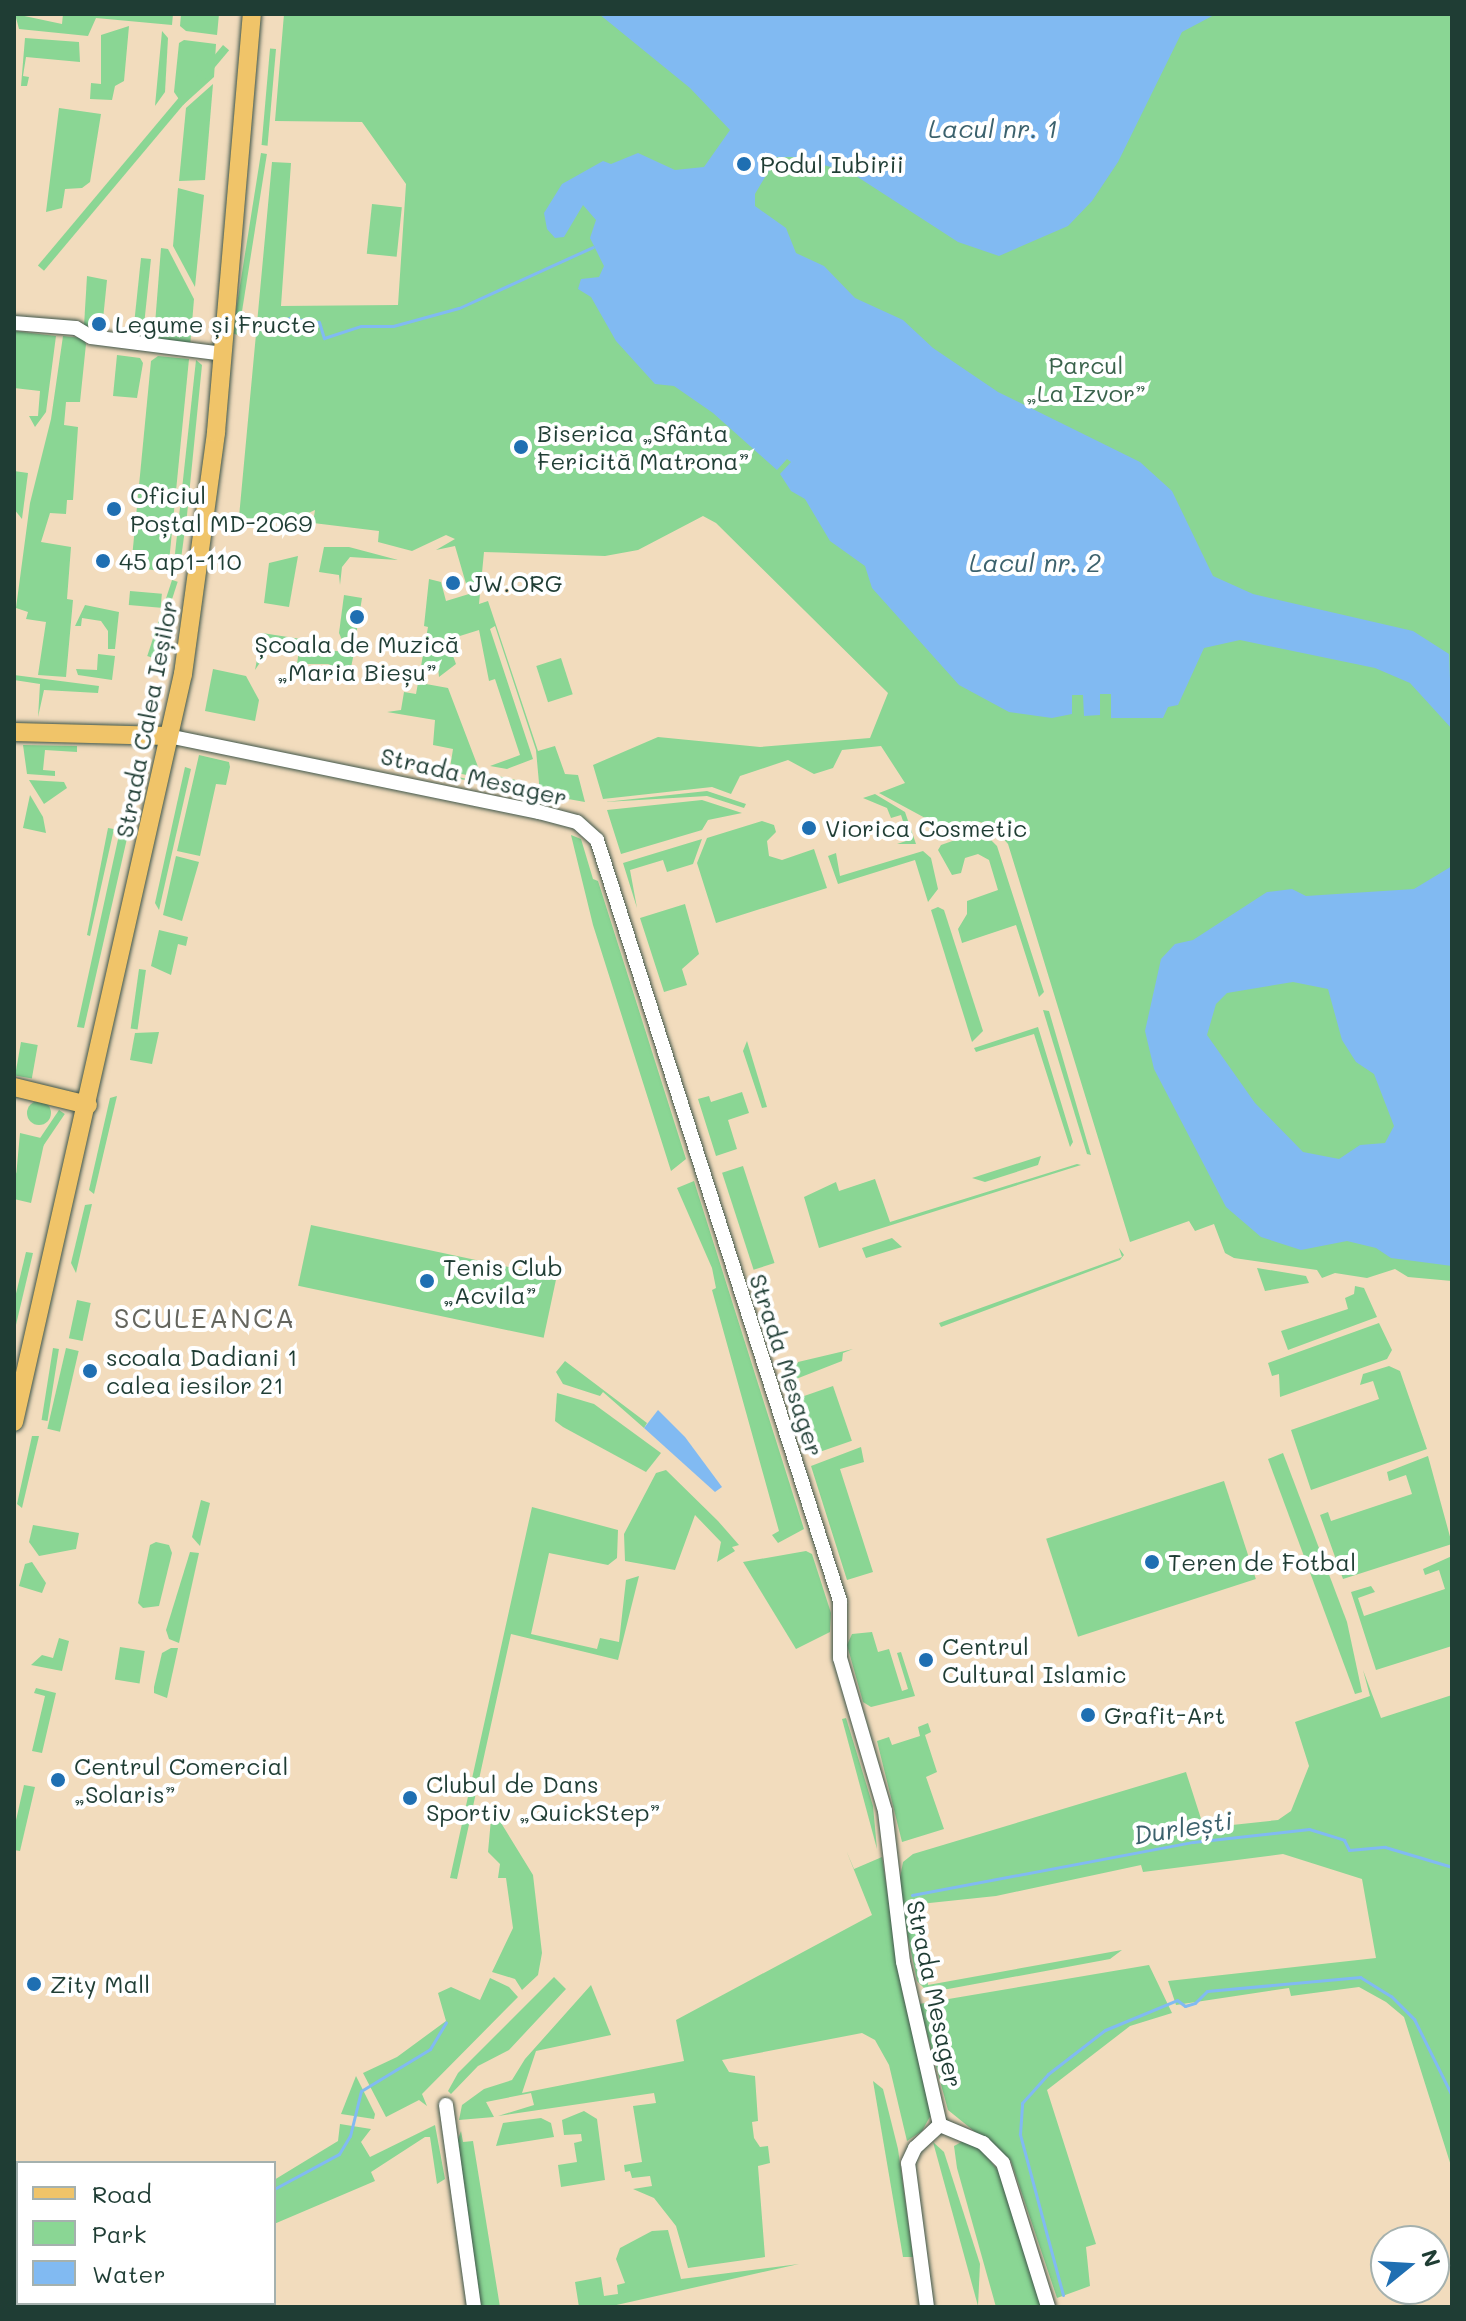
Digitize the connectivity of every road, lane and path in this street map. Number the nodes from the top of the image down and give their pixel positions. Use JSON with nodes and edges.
{"nodes":[{"id":1,"x":252,"y":14,"type":"edge"},
{"id":2,"x":14,"y":323,"type":"edge"},
{"id":3,"x":223,"y":354,"type":"junction"},
{"id":4,"x":14,"y":732,"type":"edge"},
{"id":5,"x":168,"y":736,"type":"junction"},
{"id":6,"x":14,"y":1087,"type":"edge"},
{"id":7,"x":88,"y":1105,"type":"junction"},
{"id":8,"x":14,"y":1422,"type":"edge"},
{"id":9,"x":446,"y":2105,"type":"dead end"},
{"id":10,"x":940,"y":2125,"type":"junction"},
{"id":11,"x":474,"y":2307,"type":"edge"},
{"id":12,"x":927,"y":2307,"type":"edge"},
{"id":13,"x":1048,"y":2307,"type":"edge"}],
"edges":[{"from":1,"to":3,"type":"main road","name":"Strada Calea Ieșilor"},
{"from":2,"to":3,"type":"street"},
{"from":3,"to":5,"type":"main road","name":"Strada Calea Ieșilor"},
{"from":4,"to":5,"type":"main road"},
{"from":5,"to":7,"type":"main road","name":"Strada Calea Ieșilor"},
{"from":5,"to":10,"type":"street","name":"Strada Mesager"},
{"from":6,"to":7,"type":"main road"},
{"from":7,"to":8,"type":"main road","name":"Strada Calea Ieșilor"},
{"from":9,"to":11,"type":"street"},
{"from":10,"to":12,"type":"street"},
{"from":10,"to":13,"type":"street","name":"Strada Mesager"}]}
